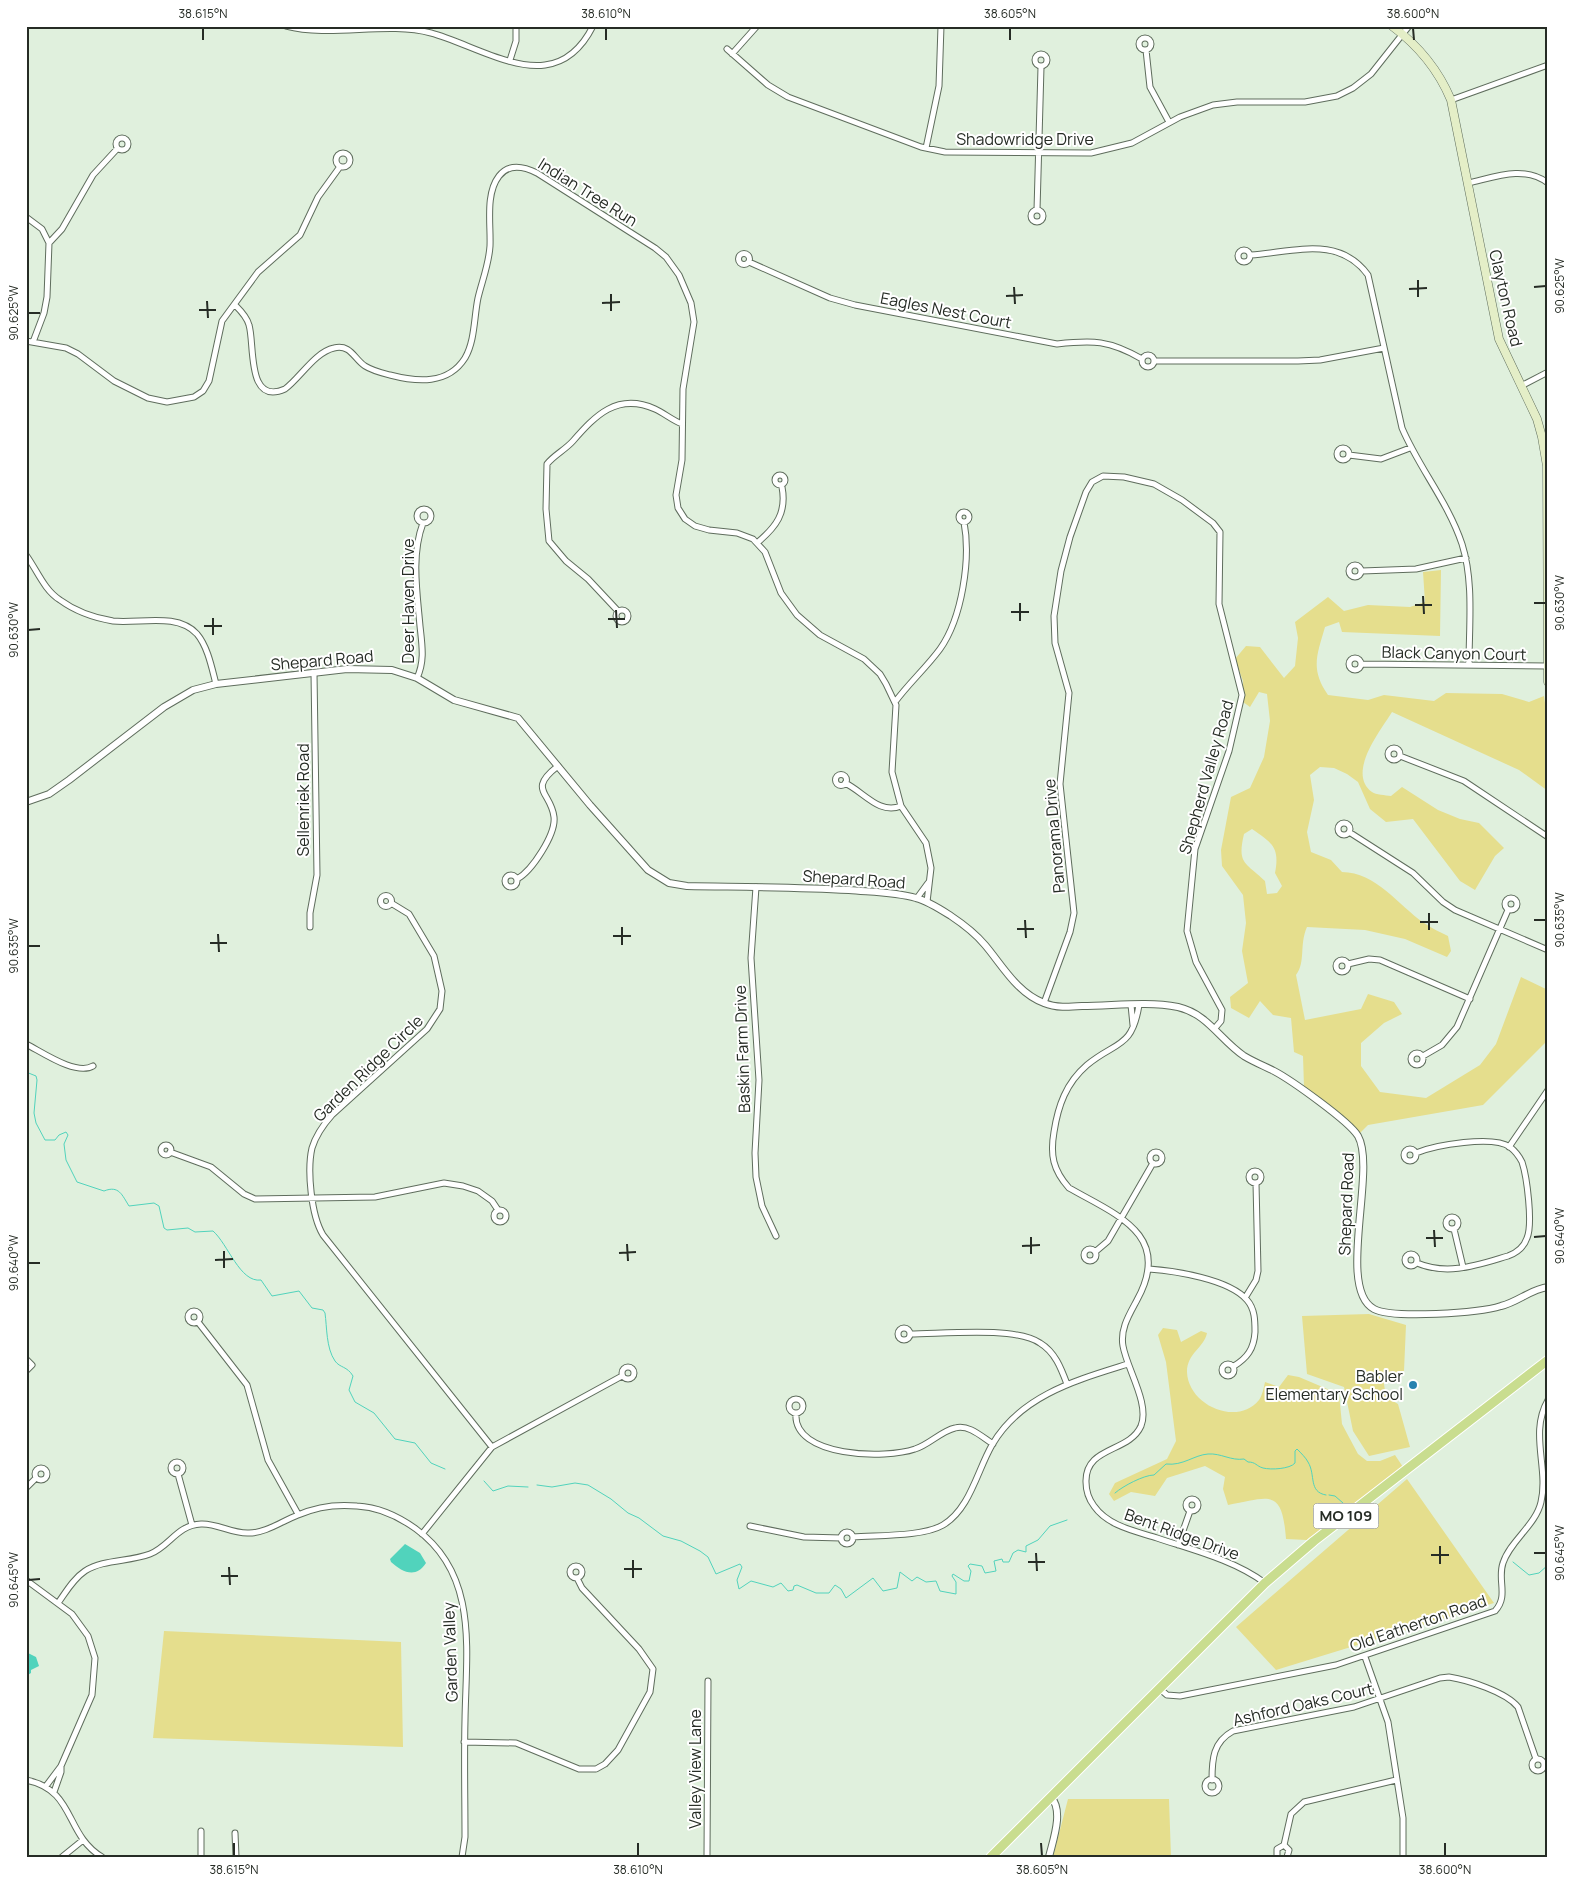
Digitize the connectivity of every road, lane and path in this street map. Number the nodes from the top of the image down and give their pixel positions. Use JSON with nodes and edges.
{"nodes":[{"id":1,"x":286,"y":26,"type":"edge"},
{"id":2,"x":516,"y":26,"type":"edge"},
{"id":3,"x":593,"y":26,"type":"edge"},
{"id":4,"x":757,"y":26,"type":"edge"},
{"id":5,"x":941,"y":26,"type":"edge"},
{"id":6,"x":1392,"y":26,"type":"edge"},
{"id":7,"x":1409,"y":26,"type":"edge"},
{"id":8,"x":1403,"y":34,"type":"junction"},
{"id":9,"x":726,"y":48,"type":"dead end"},
{"id":10,"x":1146,"y":50,"type":"dead end"},
{"id":11,"x":732,"y":54,"type":"junction"},
{"id":12,"x":510,"y":60,"type":"junction"},
{"id":13,"x":1548,"y":65,"type":"edge"},
{"id":14,"x":1041,"y":67,"type":"dead end"},
{"id":15,"x":1451,"y":100,"type":"junction"},
{"id":16,"x":1169,"y":122,"type":"junction"},
{"id":17,"x":926,"y":148,"type":"junction"},
{"id":18,"x":117,"y":149,"type":"dead end"},
{"id":19,"x":1039,"y":154,"type":"junction"},
{"id":20,"x":339,"y":168,"type":"dead end"},
{"id":21,"x":1469,"y":182,"type":"junction"},
{"id":22,"x":1548,"y":183,"type":"edge"},
{"id":23,"x":1037,"y":210,"type":"dead end"},
{"id":24,"x":26,"y":217,"type":"edge"},
{"id":25,"x":49,"y":243,"type":"junction"},
{"id":26,"x":1251,"y":256,"type":"dead end"},
{"id":27,"x":749,"y":262,"type":"dead end"},
{"id":28,"x":236,"y":306,"type":"junction"},
{"id":29,"x":26,"y":341,"type":"edge"},
{"id":30,"x":33,"y":342,"type":"junction"},
{"id":31,"x":1384,"y":348,"type":"junction"},
{"id":32,"x":1142,"y":359,"type":"junction"},
{"id":33,"x":1154,"y":362,"type":"junction"},
{"id":34,"x":1548,"y":372,"type":"edge"},
{"id":35,"x":1521,"y":386,"type":"junction"},
{"id":36,"x":682,"y":424,"type":"junction"},
{"id":37,"x":1410,"y":448,"type":"junction"},
{"id":38,"x":1349,"y":455,"type":"dead end"},
{"id":39,"x":1111,"y":476,"type":"joint"},
{"id":40,"x":782,"y":486,"type":"dead end"},
{"id":41,"x":964,"y":522,"type":"dead end"},
{"id":42,"x":423,"y":523,"type":"dead end"},
{"id":43,"x":757,"y":543,"type":"junction"},
{"id":44,"x":26,"y":555,"type":"edge"},
{"id":45,"x":1466,"y":558,"type":"junction"},
{"id":46,"x":1362,"y":571,"type":"dead end"},
{"id":47,"x":618,"y":611,"type":"dead end"},
{"id":48,"x":1361,"y":664,"type":"dead end"},
{"id":49,"x":1469,"y":665,"type":"junction"},
{"id":50,"x":1547,"y":666,"type":"edge"},
{"id":51,"x":314,"y":673,"type":"junction"},
{"id":52,"x":417,"y":678,"type":"junction"},
{"id":53,"x":1548,"y":682,"type":"edge"},
{"id":54,"x":216,"y":684,"type":"junction"},
{"id":55,"x":895,"y":702,"type":"junction"},
{"id":56,"x":1400,"y":756,"type":"dead end"},
{"id":57,"x":558,"y":766,"type":"junction"},
{"id":58,"x":846,"y":783,"type":"dead end"},
{"id":59,"x":26,"y":802,"type":"edge"},
{"id":60,"x":901,"y":806,"type":"junction"},
{"id":61,"x":1349,"y":832,"type":"dead end"},
{"id":62,"x":1548,"y":837,"type":"edge"},
{"id":63,"x":516,"y":879,"type":"dead end"},
{"id":64,"x":928,"y":883,"type":"junction"},
{"id":65,"x":756,"y":887,"type":"junction"},
{"id":66,"x":917,"y":898,"type":"junction"},
{"id":67,"x":927,"y":902,"type":"junction"},
{"id":68,"x":392,"y":903,"type":"dead end"},
{"id":69,"x":1508,"y":910,"type":"dead end"},
{"id":70,"x":310,"y":927,"type":"dead end"},
{"id":71,"x":1500,"y":930,"type":"junction"},
{"id":72,"x":1548,"y":950,"type":"edge"},
{"id":73,"x":1348,"y":964,"type":"dead end"},
{"id":74,"x":1470,"y":999,"type":"junction"},
{"id":75,"x":1044,"y":1003,"type":"junction"},
{"id":76,"x":1131,"y":1005,"type":"junction"},
{"id":77,"x":1139,"y":1005,"type":"junction"},
{"id":78,"x":1133,"y":1025,"type":"junction"},
{"id":79,"x":1215,"y":1028,"type":"junction"},
{"id":80,"x":26,"y":1044,"type":"edge"},
{"id":81,"x":1423,"y":1056,"type":"dead end"},
{"id":82,"x":93,"y":1066,"type":"dead end"},
{"id":83,"x":1548,"y":1090,"type":"edge"},
{"id":84,"x":1509,"y":1147,"type":"junction"},
{"id":85,"x":170,"y":1152,"type":"dead end"},
{"id":86,"x":1416,"y":1153,"type":"dead end"},
{"id":87,"x":1153,"y":1163,"type":"dead end"},
{"id":88,"x":1256,"y":1183,"type":"dead end"},
{"id":89,"x":312,"y":1198,"type":"junction"},
{"id":90,"x":498,"y":1210,"type":"dead end"},
{"id":91,"x":1122,"y":1218,"type":"junction"},
{"id":92,"x":1454,"y":1229,"type":"dead end"},
{"id":93,"x":776,"y":1236,"type":"dead end"},
{"id":94,"x":1095,"y":1252,"type":"dead end"},
{"id":95,"x":1417,"y":1263,"type":"dead end"},
{"id":96,"x":1463,"y":1267,"type":"junction"},
{"id":97,"x":1149,"y":1269,"type":"junction"},
{"id":98,"x":1548,"y":1287,"type":"edge"},
{"id":99,"x":1245,"y":1298,"type":"junction"},
{"id":100,"x":198,"y":1322,"type":"dead end"},
{"id":101,"x":910,"y":1334,"type":"dead end"},
{"id":102,"x":26,"y":1359,"type":"edge"},
{"id":103,"x":1548,"y":1360,"type":"edge"},
{"id":104,"x":1128,"y":1364,"type":"junction"},
{"id":105,"x":1234,"y":1366,"type":"dead end"},
{"id":106,"x":26,"y":1371,"type":"edge"},
{"id":107,"x":622,"y":1376,"type":"dead end"},
{"id":108,"x":1067,"y":1384,"type":"junction"},
{"id":109,"x":1548,"y":1400,"type":"edge"},
{"id":110,"x":796,"y":1413,"type":"dead end"},
{"id":111,"x":993,"y":1444,"type":"junction"},
{"id":112,"x":492,"y":1447,"type":"junction"},
{"id":113,"x":178,"y":1474,"type":"dead end"},
{"id":114,"x":36,"y":1478,"type":"dead end"},
{"id":115,"x":26,"y":1488,"type":"edge"},
{"id":116,"x":1190,"y":1511,"type":"dead end"},
{"id":117,"x":298,"y":1514,"type":"junction"},
{"id":118,"x":192,"y":1526,"type":"junction"},
{"id":119,"x":750,"y":1526,"type":"dead end"},
{"id":120,"x":422,"y":1534,"type":"junction"},
{"id":121,"x":853,"y":1537,"type":"junction"},
{"id":122,"x":841,"y":1538,"type":"junction"},
{"id":123,"x":1178,"y":1545,"type":"junction"},
{"id":124,"x":577,"y":1578,"type":"dead end"},
{"id":125,"x":26,"y":1580,"type":"edge"},
{"id":126,"x":1265,"y":1583,"type":"junction"},
{"id":127,"x":58,"y":1603,"type":"junction"},
{"id":128,"x":1364,"y":1657,"type":"junction"},
{"id":129,"x":708,"y":1681,"type":"dead end"},
{"id":130,"x":1160,"y":1689,"type":"junction"},
{"id":131,"x":1380,"y":1699,"type":"junction"},
{"id":132,"x":464,"y":1742,"type":"junction"},
{"id":133,"x":1536,"y":1759,"type":"dead end"},
{"id":134,"x":61,"y":1766,"type":"junction"},
{"id":135,"x":26,"y":1780,"type":"edge"},
{"id":136,"x":1212,"y":1780,"type":"dead end"},
{"id":137,"x":1396,"y":1780,"type":"junction"},
{"id":138,"x":46,"y":1786,"type":"junction"},
{"id":139,"x":54,"y":1792,"type":"junction"},
{"id":140,"x":1051,"y":1797,"type":"junction"},
{"id":141,"x":201,"y":1831,"type":"dead end"},
{"id":142,"x":235,"y":1833,"type":"dead end"},
{"id":143,"x":83,"y":1840,"type":"junction"},
{"id":144,"x":1284,"y":1845,"type":"junction"},
{"id":145,"x":62,"y":1857,"type":"edge"},
{"id":146,"x":102,"y":1857,"type":"edge"},
{"id":147,"x":201,"y":1857,"type":"edge"},
{"id":148,"x":236,"y":1857,"type":"edge"},
{"id":149,"x":462,"y":1857,"type":"edge"},
{"id":150,"x":707,"y":1857,"type":"edge"},
{"id":151,"x":991,"y":1857,"type":"edge"},
{"id":152,"x":1049,"y":1857,"type":"edge"},
{"id":153,"x":1277,"y":1857,"type":"edge"},
{"id":154,"x":1286,"y":1857,"type":"edge"},
{"id":155,"x":1403,"y":1857,"type":"edge"}],
"edges":[{"from":1,"to":12,"type":"street"},
{"from":2,"to":12,"type":"street"},
{"from":3,"to":12,"type":"street"},
{"from":4,"to":11,"type":"street"},
{"from":5,"to":17,"type":"street"},
{"from":6,"to":8,"type":"main road","name":"Clayton Road"},
{"from":7,"to":8,"type":"street","name":"Shadowridge Drive"},
{"from":8,"to":15,"type":"main road","name":"Clayton Road"},
{"from":8,"to":16,"type":"street","name":"Shadowridge Drive"},
{"from":9,"to":11,"type":"street","name":"Shadowridge Drive"},
{"from":10,"to":16,"type":"street"},
{"from":11,"to":17,"type":"street","name":"Shadowridge Drive"},
{"from":13,"to":15,"type":"street"},
{"from":14,"to":19,"type":"street"},
{"from":15,"to":21,"type":"main road","name":"Clayton Road"},
{"from":16,"to":19,"type":"street","name":"Shadowridge Drive"},
{"from":17,"to":19,"type":"street","name":"Shadowridge Drive"},
{"from":18,"to":25,"type":"street"},
{"from":19,"to":23,"type":"street"},
{"from":20,"to":28,"type":"street"},
{"from":21,"to":22,"type":"street"},
{"from":21,"to":35,"type":"main road","name":"Clayton Road"},
{"from":24,"to":25,"type":"street"},
{"from":25,"to":30,"type":"street"},
{"from":26,"to":31,"type":"street"},
{"from":27,"to":32,"type":"street","name":"Eagles Nest Court"},
{"from":28,"to":30,"type":"street"},
{"from":28,"to":36,"type":"street","name":"Indian Tree Run"},
{"from":29,"to":30,"type":"street"},
{"from":31,"to":33,"type":"street","name":"Eagles Nest Court"},
{"from":31,"to":37,"type":"street"},
{"from":32,"to":33,"type":"street","name":"Eagles Nest Court"},
{"from":32,"to":33,"type":"street","name":"Eagles Nest Court"},
{"from":34,"to":35,"type":"street"},
{"from":35,"to":50,"type":"main road","name":"Clayton Road"},
{"from":36,"to":43,"type":"street","name":"Indian Tree Run"},
{"from":36,"to":47,"type":"street"},
{"from":37,"to":38,"type":"street"},
{"from":37,"to":45,"type":"street"},
{"from":39,"to":75,"type":"street","name":"Panorama Drive"},
{"from":39,"to":79,"type":"street","name":"Shepherd Valley Road"},
{"from":40,"to":43,"type":"street"},
{"from":41,"to":55,"type":"street"},
{"from":42,"to":52,"type":"street","name":"Deer Haven Drive"},
{"from":43,"to":55,"type":"street"},
{"from":44,"to":54,"type":"street"},
{"from":45,"to":46,"type":"street"},
{"from":45,"to":49,"type":"street"},
{"from":48,"to":49,"type":"street","name":"Black Canyon Court"},
{"from":49,"to":50,"type":"street","name":"Black Canyon Court"},
{"from":50,"to":53,"type":"main road","name":"Clayton Road"},
{"from":51,"to":52,"type":"street","name":"Shepard Road"},
{"from":51,"to":54,"type":"street","name":"Shepard Road"},
{"from":51,"to":70,"type":"street","name":"Sellenriek Road"},
{"from":52,"to":57,"type":"street","name":"Shepard Road"},
{"from":54,"to":59,"type":"street","name":"Shepard Road"},
{"from":55,"to":60,"type":"street"},
{"from":56,"to":62,"type":"street"},
{"from":57,"to":63,"type":"street"},
{"from":57,"to":65,"type":"street","name":"Shepard Road"},
{"from":58,"to":60,"type":"street"},
{"from":60,"to":64,"type":"street"},
{"from":61,"to":71,"type":"street"},
{"from":64,"to":66,"type":"street"},
{"from":64,"to":67,"type":"street"},
{"from":65,"to":66,"type":"street","name":"Shepard Road"},
{"from":65,"to":93,"type":"street","name":"Baskin Farm Drive"},
{"from":66,"to":67,"type":"street","name":"Shepard Road"},
{"from":67,"to":75,"type":"street","name":"Shepard Road"},
{"from":68,"to":89,"type":"street","name":"Garden Ridge Circle"},
{"from":69,"to":71,"type":"street"},
{"from":71,"to":72,"type":"street"},
{"from":71,"to":74,"type":"street"},
{"from":73,"to":74,"type":"street"},
{"from":74,"to":81,"type":"street"},
{"from":75,"to":76,"type":"street","name":"Shepard Road"},
{"from":76,"to":77,"type":"street","name":"Shepard Road"},
{"from":76,"to":78,"type":"street"},
{"from":77,"to":78,"type":"street","name":"Bent Ridge Drive"},
{"from":77,"to":79,"type":"street","name":"Shepard Road"},
{"from":78,"to":91,"type":"street","name":"Bent Ridge Drive"},
{"from":79,"to":98,"type":"street","name":"Shepard Road"},
{"from":80,"to":82,"type":"street"},
{"from":83,"to":84,"type":"street"},
{"from":84,"to":86,"type":"street"},
{"from":84,"to":96,"type":"street"},
{"from":85,"to":89,"type":"street"},
{"from":87,"to":91,"type":"street"},
{"from":88,"to":99,"type":"street"},
{"from":89,"to":90,"type":"street"},
{"from":89,"to":112,"type":"street","name":"Garden Ridge Circle"},
{"from":91,"to":94,"type":"street"},
{"from":91,"to":97,"type":"street","name":"Bent Ridge Drive"},
{"from":92,"to":96,"type":"street"},
{"from":95,"to":96,"type":"street"},
{"from":97,"to":99,"type":"street"},
{"from":97,"to":104,"type":"street","name":"Bent Ridge Drive"},
{"from":99,"to":105,"type":"street"},
{"from":100,"to":117,"type":"street"},
{"from":101,"to":108,"type":"street"},
{"from":102,"to":106,"type":"street"},
{"from":103,"to":126,"type":"main road","number":"MO 109"},
{"from":104,"to":108,"type":"street"},
{"from":104,"to":123,"type":"street","name":"Bent Ridge Drive"},
{"from":107,"to":112,"type":"street"},
{"from":108,"to":111,"type":"street"},
{"from":109,"to":128,"type":"street","name":"Old Eatherton Road"},
{"from":110,"to":111,"type":"street"},
{"from":111,"to":121,"type":"street"},
{"from":112,"to":120,"type":"street"},
{"from":113,"to":118,"type":"street"},
{"from":114,"to":115,"type":"street"},
{"from":116,"to":123,"type":"street"},
{"from":117,"to":118,"type":"street","name":"Garden Valley"},
{"from":117,"to":120,"type":"street","name":"Garden Valley"},
{"from":118,"to":127,"type":"street"},
{"from":119,"to":122,"type":"street"},
{"from":120,"to":132,"type":"street","name":"Garden Valley"},
{"from":121,"to":122,"type":"street"},
{"from":121,"to":122,"type":"street"},
{"from":123,"to":126,"type":"street","name":"Bent Ridge Drive"},
{"from":124,"to":132,"type":"street"},
{"from":125,"to":127,"type":"street"},
{"from":126,"to":130,"type":"main road","number":"MO 109"},
{"from":127,"to":134,"type":"street"},
{"from":128,"to":130,"type":"street","name":"Old Eatherton Road"},
{"from":128,"to":131,"type":"street"},
{"from":129,"to":150,"type":"street","name":"Valley View Lane"},
{"from":130,"to":140,"type":"main road","number":"MO 109"},
{"from":131,"to":133,"type":"street","name":"Ashford Oaks Court"},
{"from":131,"to":136,"type":"street","name":"Ashford Oaks Court"},
{"from":131,"to":137,"type":"street"},
{"from":132,"to":149,"type":"street","name":"Garden Valley"},
{"from":134,"to":138,"type":"street"},
{"from":134,"to":139,"type":"street"},
{"from":135,"to":138,"type":"street"},
{"from":137,"to":144,"type":"street"},
{"from":137,"to":155,"type":"street"},
{"from":138,"to":139,"type":"street"},
{"from":139,"to":143,"type":"street"},
{"from":140,"to":151,"type":"main road","number":"MO 109"},
{"from":140,"to":152,"type":"street"},
{"from":141,"to":147,"type":"street"},
{"from":142,"to":148,"type":"street"},
{"from":143,"to":145,"type":"street"},
{"from":143,"to":146,"type":"street"},
{"from":144,"to":153,"type":"street"},
{"from":144,"to":154,"type":"street"}]}
